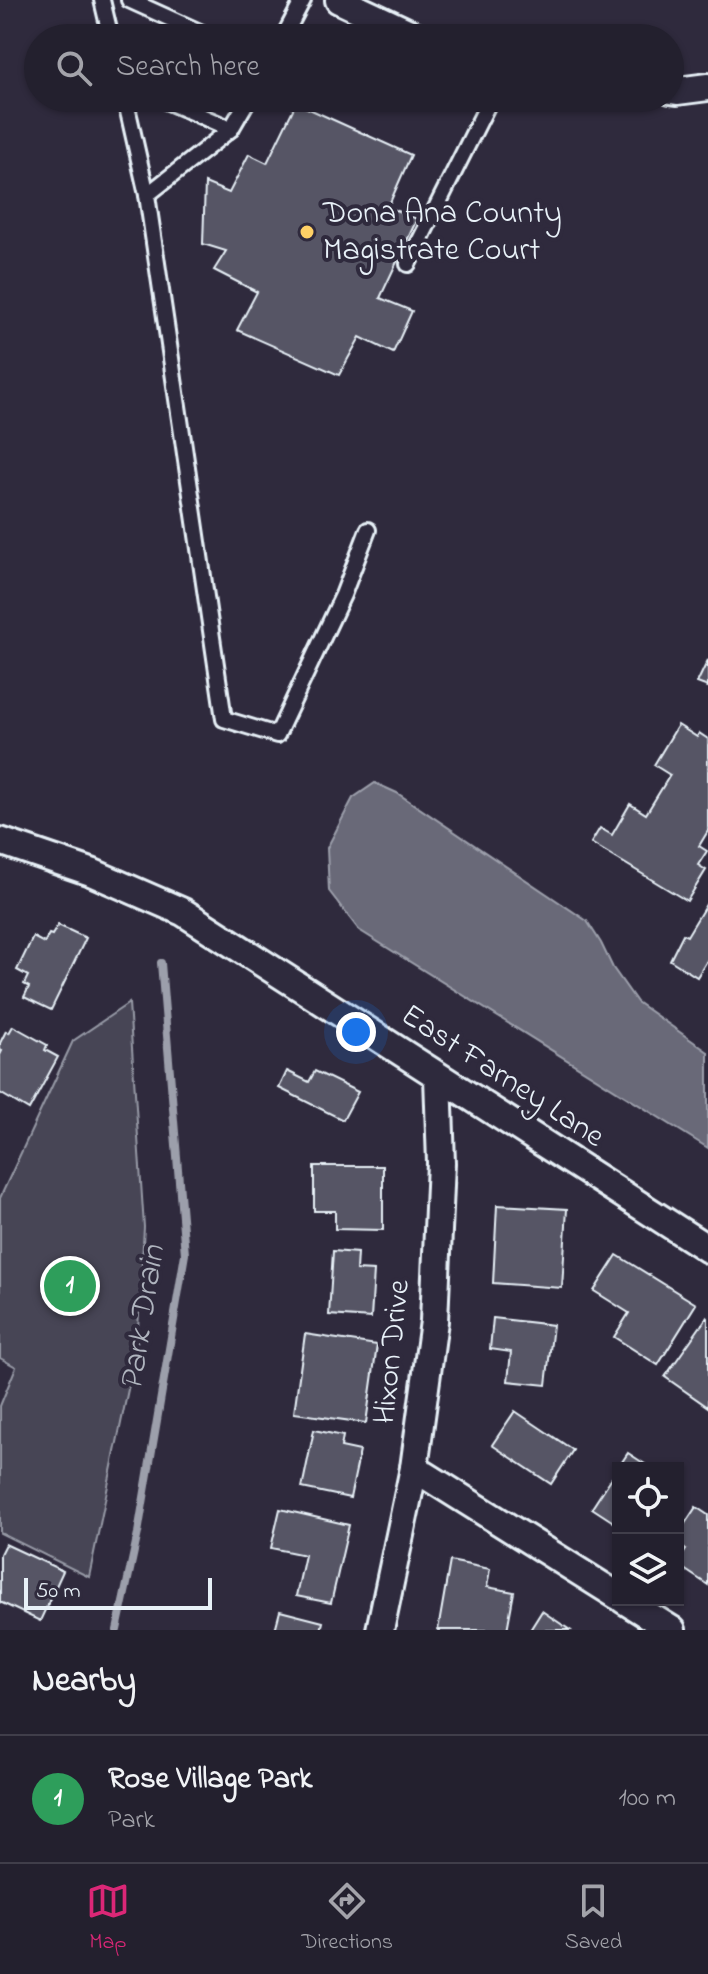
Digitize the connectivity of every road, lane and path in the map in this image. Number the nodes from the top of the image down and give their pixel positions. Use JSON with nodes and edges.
{"nodes":[{"id":1,"x":102,"y":0,"type":"edge"},
{"id":2,"x":129,"y":0,"type":"edge"},
{"id":3,"x":303,"y":0,"type":"edge"},
{"id":4,"x":339,"y":0,"type":"edge"},
{"id":5,"x":108,"y":24,"type":"edge"},
{"id":6,"x":182,"y":24,"type":"edge"},
{"id":7,"x":290,"y":24,"type":"edge"},
{"id":8,"x":390,"y":24,"type":"edge"},
{"id":9,"x":708,"y":87,"type":"edge"},
{"id":10,"x":684,"y":90,"type":"edge"},
{"id":11,"x":128,"y":112,"type":"edge"},
{"id":12,"x":192,"y":112,"type":"edge"},
{"id":13,"x":241,"y":112,"type":"edge"},
{"id":14,"x":484,"y":112,"type":"edge"},
{"id":15,"x":231,"y":129,"type":"junction"},
{"id":16,"x":147,"y":195,"type":"junction"},
{"id":17,"x":408,"y":264,"type":"dead end"},
{"id":18,"x":368,"y":530,"type":"dead end"},
{"id":19,"x":1,"y":845,"type":"edge"},
{"id":20,"x":438,"y":1077,"type":"junction"},
{"id":21,"x":708,"y":1249,"type":"edge"},
{"id":22,"x":414,"y":1468,"type":"junction"},
{"id":23,"x":612,"y":1592,"type":"edge"},
{"id":24,"x":634,"y":1606,"type":"edge"},
{"id":25,"x":380,"y":1630,"type":"edge"},
{"id":26,"x":672,"y":1630,"type":"edge"}],
"edges":[{"from":1,"to":5,"type":"lane"},
{"from":2,"to":6,"type":"lane"},
{"from":3,"to":7,"type":"lane"},
{"from":4,"to":8,"type":"street"},
{"from":9,"to":10,"type":"street"},
{"from":11,"to":16,"type":"lane"},
{"from":12,"to":15,"type":"lane"},
{"from":13,"to":15,"type":"lane"},
{"from":14,"to":17,"type":"lane"},
{"from":15,"to":16,"type":"lane"},
{"from":16,"to":18,"type":"lane"},
{"from":19,"to":20,"type":"street","name":"East Farney Lane"},
{"from":20,"to":21,"type":"street","name":"East Farney Lane"},
{"from":20,"to":22,"type":"street","name":"Hixon Drive"},
{"from":22,"to":23,"type":"street"},
{"from":22,"to":25,"type":"street","name":"Hixon Drive"},
{"from":24,"to":26,"type":"street"}]}
